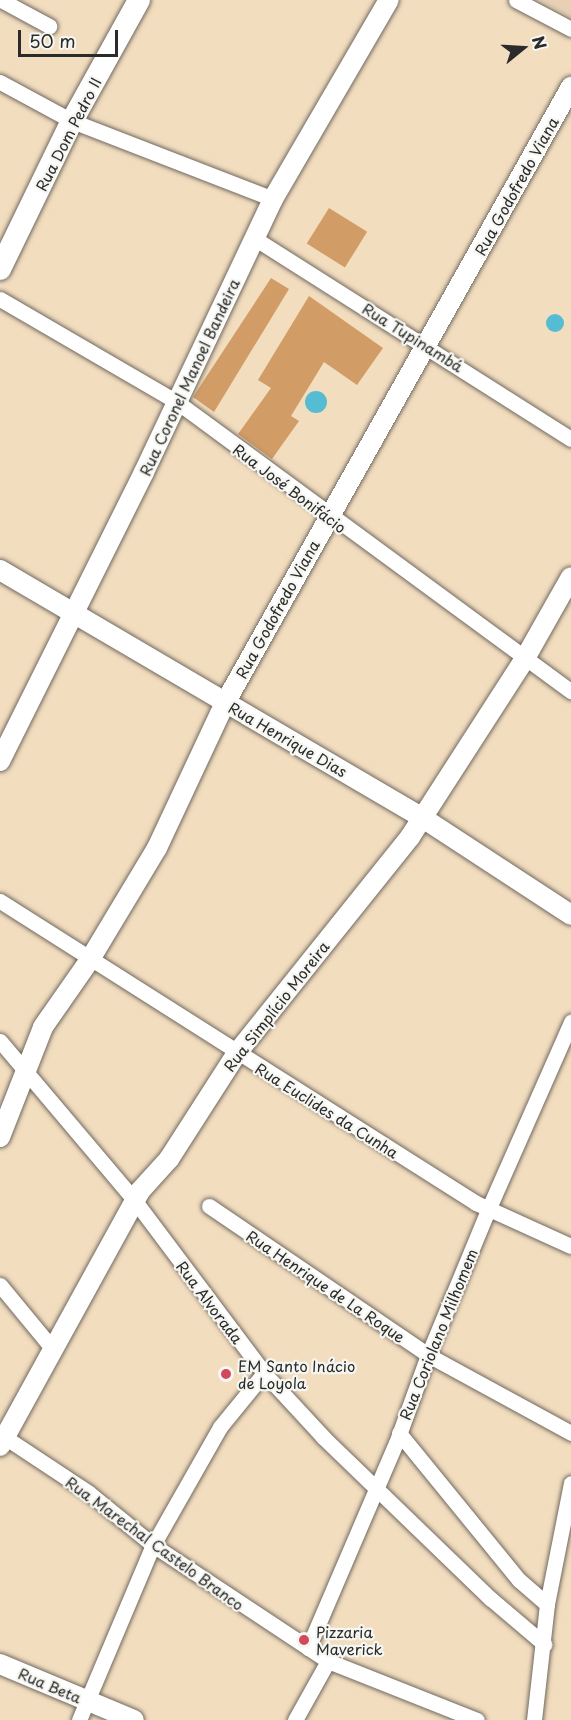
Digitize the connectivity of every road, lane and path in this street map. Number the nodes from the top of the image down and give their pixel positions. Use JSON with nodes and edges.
{"nodes":[{"id":1,"x":1,"y":0,"type":"edge"},
{"id":2,"x":139,"y":0,"type":"edge"},
{"id":3,"x":389,"y":0,"type":"edge"},
{"id":4,"x":516,"y":0,"type":"edge"},
{"id":5,"x":49,"y":26,"type":"dead end"},
{"id":6,"x":571,"y":28,"type":"edge"},
{"id":7,"x":0,"y":82,"type":"edge"},
{"id":8,"x":571,"y":87,"type":"edge"},
{"id":9,"x":72,"y":122,"type":"junction"},
{"id":10,"x":273,"y":200,"type":"junction"},
{"id":11,"x":254,"y":238,"type":"junction"},
{"id":12,"x":0,"y":269,"type":"edge"},
{"id":13,"x":0,"y":299,"type":"edge"},
{"id":14,"x":428,"y":346,"type":"junction"},
{"id":15,"x":177,"y":402,"type":"junction"},
{"id":16,"x":571,"y":439,"type":"edge"},
{"id":17,"x":327,"y":516,"type":"junction"},
{"id":18,"x":0,"y":570,"type":"edge"},
{"id":19,"x":571,"y":577,"type":"edge"},
{"id":20,"x":74,"y":614,"type":"junction"},
{"id":21,"x":524,"y":660,"type":"junction"},
{"id":22,"x":571,"y":692,"type":"edge"},
{"id":23,"x":225,"y":703,"type":"junction"},
{"id":24,"x":0,"y":761,"type":"edge"},
{"id":25,"x":423,"y":818,"type":"junction"},
{"id":26,"x":0,"y":901,"type":"edge"},
{"id":27,"x":571,"y":915,"type":"edge"},
{"id":28,"x":89,"y":961,"type":"junction"},
{"id":29,"x":571,"y":1022,"type":"edge"},
{"id":30,"x":0,"y":1041,"type":"edge"},
{"id":31,"x":237,"y":1053,"type":"junction"},
{"id":32,"x":28,"y":1063,"type":"junction"},
{"id":33,"x":0,"y":1137,"type":"edge"},
{"id":34,"x":137,"y":1196,"type":"junction"},
{"id":35,"x":209,"y":1206,"type":"dead end"},
{"id":36,"x":488,"y":1210,"type":"junction"},
{"id":37,"x":571,"y":1246,"type":"edge"},
{"id":38,"x":0,"y":1285,"type":"edge"},
{"id":39,"x":52,"y":1348,"type":"junction"},
{"id":40,"x":428,"y":1355,"type":"junction"},
{"id":41,"x":264,"y":1373,"type":"junction"},
{"id":42,"x":571,"y":1433,"type":"edge"},
{"id":43,"x":398,"y":1438,"type":"junction"},
{"id":44,"x":1,"y":1439,"type":"edge"},
{"id":45,"x":377,"y":1480,"type":"junction"},
{"id":46,"x":571,"y":1483,"type":"edge"},
{"id":47,"x":153,"y":1545,"type":"junction"},
{"id":48,"x":547,"y":1611,"type":"junction"},
{"id":49,"x":545,"y":1640,"type":"junction"},
{"id":50,"x":308,"y":1648,"type":"junction"},
{"id":51,"x":328,"y":1661,"type":"junction"},
{"id":52,"x":0,"y":1664,"type":"edge"},
{"id":53,"x":88,"y":1702,"type":"junction"},
{"id":54,"x":79,"y":1720,"type":"edge"},
{"id":55,"x":134,"y":1720,"type":"edge"},
{"id":56,"x":295,"y":1720,"type":"edge"},
{"id":57,"x":477,"y":1720,"type":"edge"},
{"id":58,"x":534,"y":1720,"type":"edge"}],
"edges":[{"from":1,"to":5,"type":"street"},
{"from":2,"to":9,"type":"main road","name":"Rua Dom Pedro II"},
{"from":3,"to":10,"type":"street","name":"Rua Coronel Manoel Bandeira"},
{"from":4,"to":6,"type":"street"},
{"from":7,"to":9,"type":"street"},
{"from":8,"to":14,"type":"street","name":"Rua Godofredo Viana"},
{"from":9,"to":10,"type":"street"},
{"from":9,"to":12,"type":"main road","name":"Rua Dom Pedro II"},
{"from":10,"to":11,"type":"street","name":"Rua Coronel Manoel Bandeira"},
{"from":11,"to":14,"type":"street","name":"Rua Tupinambá"},
{"from":11,"to":15,"type":"street","name":"Rua Coronel Manoel Bandeira"},
{"from":13,"to":15,"type":"street","name":"Rua José Bonifácio"},
{"from":14,"to":16,"type":"street","name":"Rua Tupinambá"},
{"from":14,"to":17,"type":"street","name":"Rua Godofredo Viana"},
{"from":15,"to":17,"type":"street","name":"Rua José Bonifácio"},
{"from":15,"to":20,"type":"street","name":"Rua Coronel Manoel Bandeira"},
{"from":17,"to":21,"type":"street","name":"Rua José Bonifácio"},
{"from":17,"to":23,"type":"street","name":"Rua Godofredo Viana"},
{"from":18,"to":20,"type":"street","name":"Rua Henrique Dias"},
{"from":19,"to":21,"type":"street","name":"Rua Simplício Moreira"},
{"from":20,"to":23,"type":"street","name":"Rua Henrique Dias"},
{"from":20,"to":24,"type":"street","name":"Rua Coronel Manoel Bandeira"},
{"from":21,"to":22,"type":"street","name":"Rua José Bonifácio"},
{"from":21,"to":25,"type":"street","name":"Rua Simplício Moreira"},
{"from":23,"to":25,"type":"street","name":"Rua Henrique Dias"},
{"from":23,"to":28,"type":"street","name":"Rua Godofredo Viana"},
{"from":25,"to":27,"type":"street","name":"Rua Henrique Dias"},
{"from":25,"to":31,"type":"street","name":"Rua Simplício Moreira"},
{"from":26,"to":28,"type":"street","name":"Rua Euclides da Cunha"},
{"from":28,"to":31,"type":"street","name":"Rua Euclides da Cunha"},
{"from":28,"to":32,"type":"street","name":"Rua Godofredo Viana"},
{"from":29,"to":36,"type":"street","name":"Rua Coriolano Milhomem"},
{"from":30,"to":32,"type":"street","name":"Rua Alvorada"},
{"from":31,"to":34,"type":"street","name":"Rua Simplício Moreira"},
{"from":31,"to":36,"type":"street","name":"Rua Euclides da Cunha"},
{"from":32,"to":33,"type":"street","name":"Rua Godofredo Viana"},
{"from":32,"to":34,"type":"street","name":"Rua Alvorada"},
{"from":34,"to":39,"type":"street","name":"Rua Simplício Moreira"},
{"from":34,"to":41,"type":"street","name":"Rua Alvorada"},
{"from":35,"to":40,"type":"street","name":"Rua Henrique de La Roque"},
{"from":36,"to":37,"type":"street","name":"Rua Euclides da Cunha"},
{"from":36,"to":40,"type":"street","name":"Rua Coriolano Milhomem"},
{"from":38,"to":39,"type":"street"},
{"from":39,"to":44,"type":"street","name":"Rua Simplício Moreira"},
{"from":40,"to":42,"type":"street","name":"Rua Henrique de La Roque"},
{"from":40,"to":43,"type":"street","name":"Rua Coriolano Milhomem"},
{"from":41,"to":45,"type":"street","name":"Rua Alvorada"},
{"from":41,"to":47,"type":"street"},
{"from":43,"to":45,"type":"street","name":"Rua Coriolano Milhomem"},
{"from":43,"to":48,"type":"street"},
{"from":44,"to":47,"type":"street","name":"Rua Marechal Castelo Branco"},
{"from":45,"to":49,"type":"street","name":"Rua Alvorada"},
{"from":45,"to":50,"type":"street","name":"Rua Coriolano Milhomem"},
{"from":46,"to":48,"type":"street"},
{"from":47,"to":50,"type":"street","name":"Rua Marechal Castelo Branco"},
{"from":47,"to":53,"type":"street"},
{"from":48,"to":49,"type":"street"},
{"from":49,"to":58,"type":"street"},
{"from":50,"to":51,"type":"street","name":"Rua Marechal Castelo Branco"},
{"from":51,"to":56,"type":"street"},
{"from":51,"to":57,"type":"street","name":"Rua Marechal Castelo Branco"},
{"from":52,"to":53,"type":"street","name":"Rua Beta"},
{"from":53,"to":54,"type":"street"},
{"from":53,"to":55,"type":"street","name":"Rua Beta"}]}
